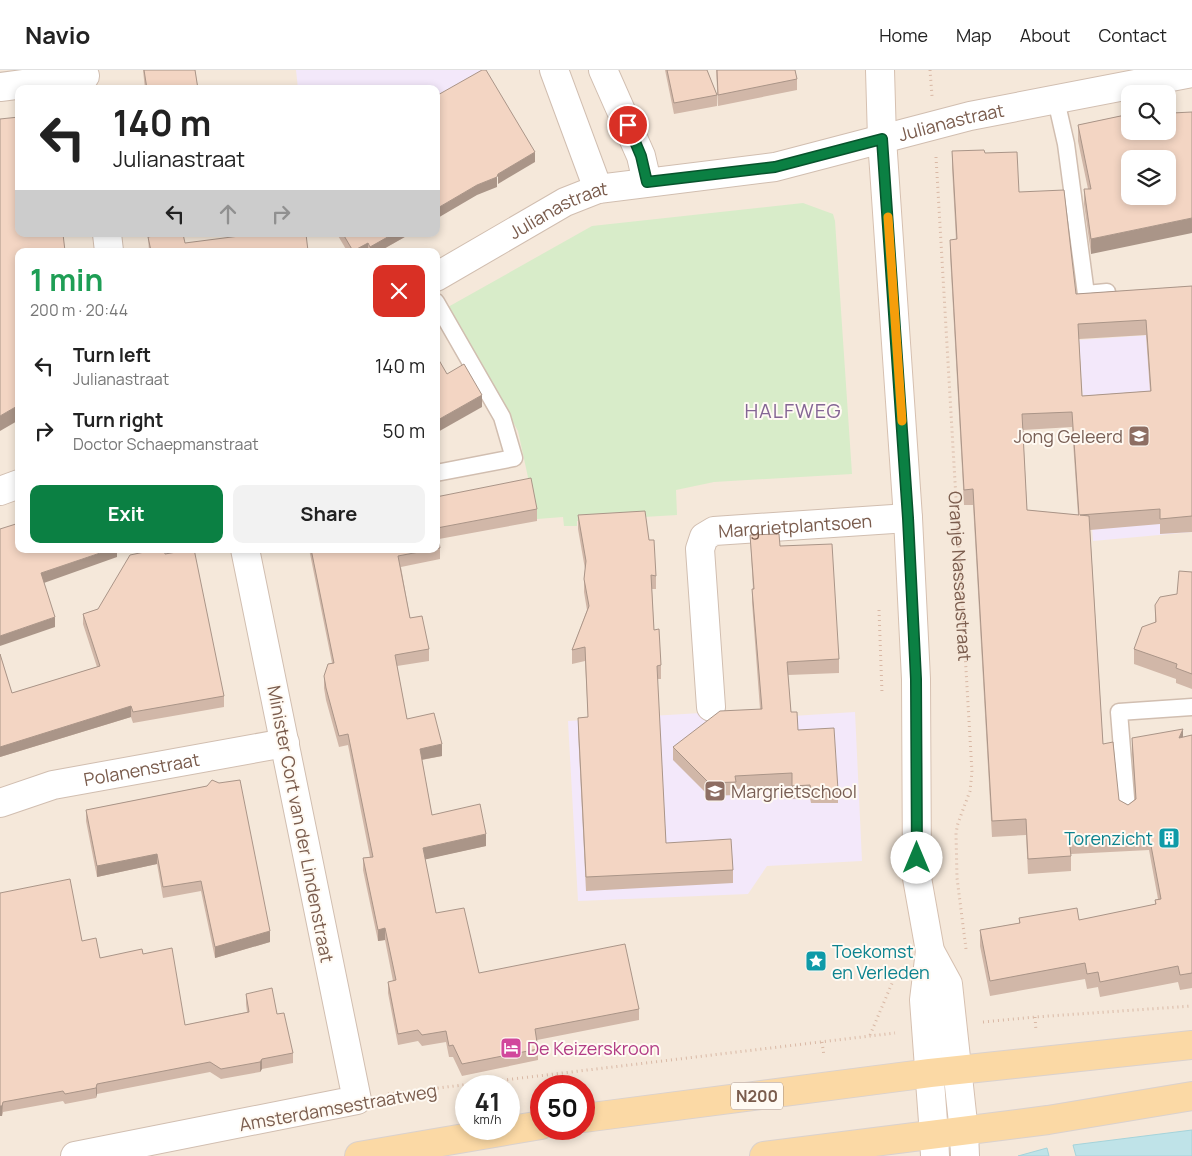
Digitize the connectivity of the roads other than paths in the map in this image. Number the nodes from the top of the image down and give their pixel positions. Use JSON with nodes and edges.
{"nodes":[{"id":1,"x":554,"y":70,"type":"edge"},
{"id":2,"x":603,"y":70,"type":"edge"},
{"id":3,"x":880,"y":70,"type":"edge"},
{"id":4,"x":1192,"y":73,"type":"edge"},
{"id":5,"x":85,"y":78,"type":"edge"},
{"id":6,"x":15,"y":85,"type":"edge"},
{"id":7,"x":19,"y":85,"type":"edge"},
{"id":8,"x":0,"y":87,"type":"edge"},
{"id":9,"x":1056,"y":100,"type":"junction"},
{"id":10,"x":882,"y":139,"type":"junction"},
{"id":11,"x":647,"y":182,"type":"junction"},
{"id":12,"x":598,"y":189,"type":"junction"},
{"id":13,"x":440,"y":275,"type":"edge"},
{"id":14,"x":1124,"y":291,"type":"edge"},
{"id":15,"x":440,"y":309,"type":"edge"},
{"id":16,"x":440,"y":472,"type":"edge"},
{"id":17,"x":15,"y":485,"type":"edge"},
{"id":18,"x":0,"y":490,"type":"edge"},
{"id":19,"x":908,"y":518,"type":"junction"},
{"id":20,"x":246,"y":553,"type":"edge"},
{"id":21,"x":711,"y":706,"type":"dead end"},
{"id":22,"x":1192,"y":707,"type":"edge"},
{"id":23,"x":285,"y":743,"type":"junction"},
{"id":24,"x":0,"y":803,"type":"edge"},
{"id":25,"x":1127,"y":810,"type":"edge"},
{"id":26,"x":930,"y":951,"type":"junction"},
{"id":27,"x":1192,"y":1045,"type":"edge"},
{"id":28,"x":956,"y":1070,"type":"junction"},
{"id":29,"x":930,"y":1073,"type":"junction"},
{"id":30,"x":1192,"y":1096,"type":"edge"},
{"id":31,"x":357,"y":1100,"type":"joint"},
{"id":32,"x":595,"y":1117,"type":"edge"},
{"id":33,"x":530,"y":1127,"type":"edge"},
{"id":34,"x":965,"y":1144,"type":"edge"},
{"id":35,"x":935,"y":1146,"type":"edge"},
{"id":36,"x":75,"y":1156,"type":"edge"},
{"id":37,"x":359,"y":1156,"type":"edge"},
{"id":38,"x":764,"y":1156,"type":"edge"}],
"edges":[{"from":1,"to":12,"type":"street"},
{"from":2,"to":11,"type":"street"},
{"from":3,"to":10,"type":"street"},
{"from":4,"to":9,"type":"street","name":"Julianastraat"},
{"from":5,"to":7,"type":"street"},
{"from":6,"to":8,"type":"street"},
{"from":9,"to":10,"type":"street","name":"Julianastraat"},
{"from":9,"to":14,"type":"lane"},
{"from":10,"to":11,"type":"street","name":"Julianastraat"},
{"from":10,"to":19,"type":"street"},
{"from":11,"to":12,"type":"street","name":"Julianastraat"},
{"from":12,"to":13,"type":"street","name":"Julianastraat"},
{"from":15,"to":16,"type":"lane"},
{"from":17,"to":18,"type":"street"},
{"from":19,"to":21,"type":"street","name":"Margrietplantsoen"},
{"from":19,"to":26,"type":"street"},
{"from":20,"to":23,"type":"street","name":"Minister Cort van der Lindenstraat"},
{"from":22,"to":25,"type":"lane"},
{"from":23,"to":24,"type":"street","name":"Polanenstraat"},
{"from":23,"to":31,"type":"street","name":"Minister Cort van der Lindenstraat"},
{"from":26,"to":28,"type":"street"},
{"from":26,"to":29,"type":"street"},
{"from":27,"to":28,"type":"main road","number":"N200"},
{"from":28,"to":29,"type":"main road","number":"N200"},
{"from":28,"to":34,"type":"street"},
{"from":29,"to":32,"type":"main road","number":"N200"},
{"from":29,"to":35,"type":"street"},
{"from":30,"to":34,"type":"main road"},
{"from":31,"to":36,"type":"street","name":"Amsterdamsestraatweg"},
{"from":33,"to":37,"type":"main road"},
{"from":34,"to":35,"type":"main road"},
{"from":35,"to":38,"type":"main road"}]}
